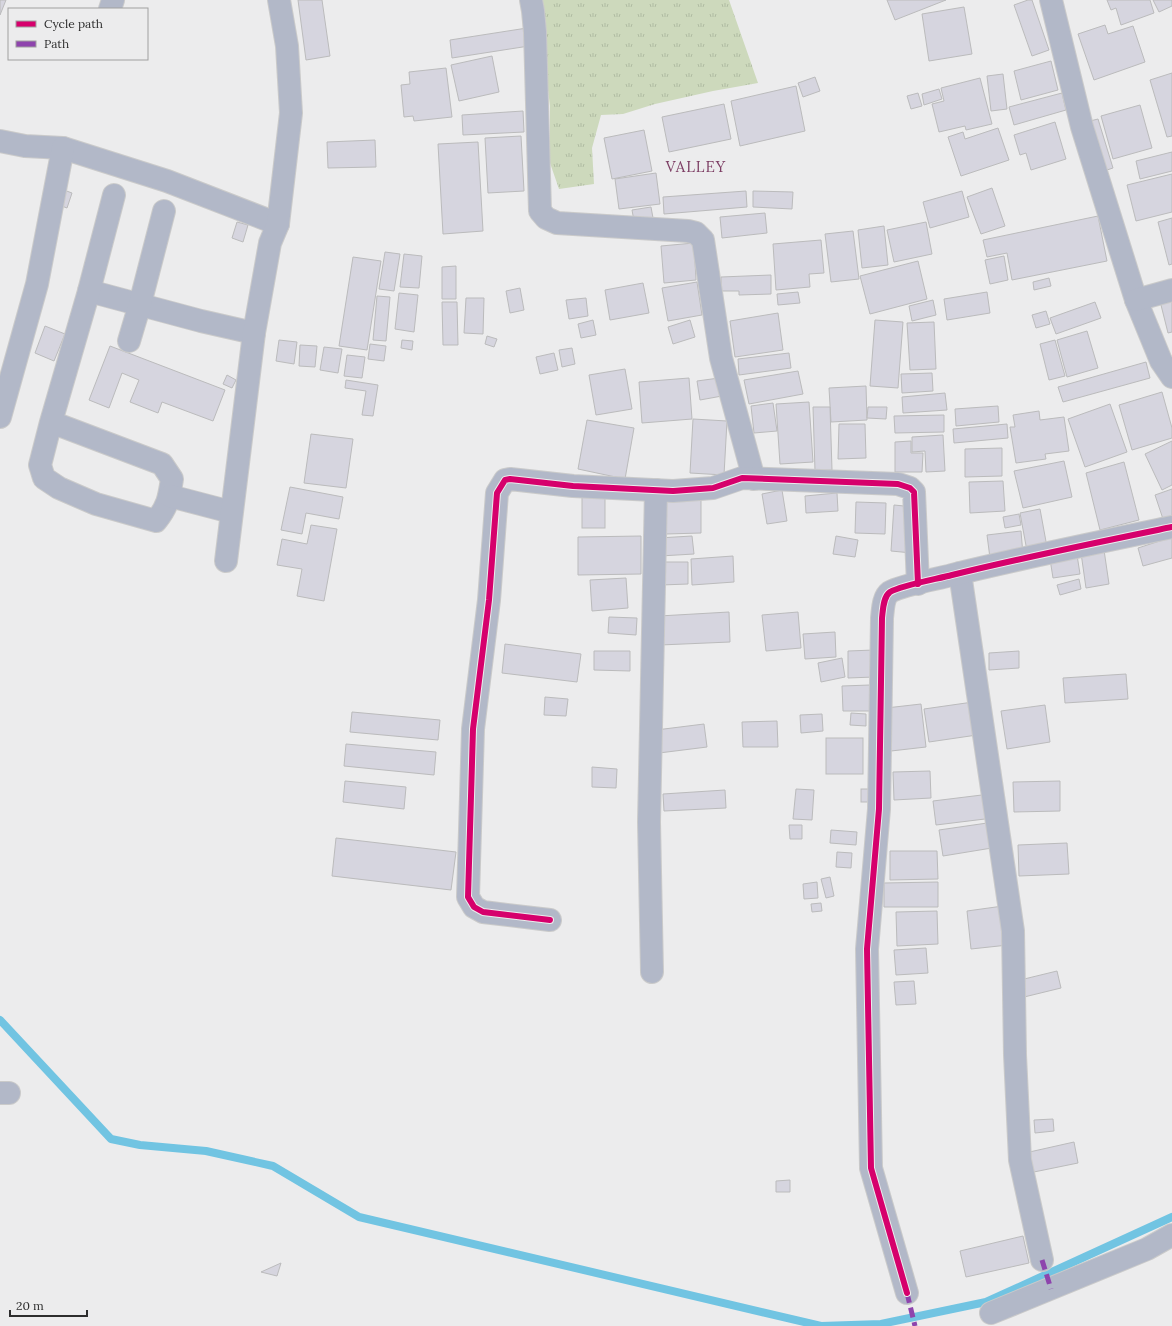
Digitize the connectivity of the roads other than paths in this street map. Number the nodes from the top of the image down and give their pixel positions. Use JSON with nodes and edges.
{"nodes":[{"id":1,"x":279,"y":0,"type":"edge"},
{"id":2,"x":531,"y":0,"type":"edge"},
{"id":3,"x":1051,"y":0,"type":"edge"},
{"id":4,"x":0,"y":141,"type":"edge"},
{"id":5,"x":63,"y":148,"type":"junction"},
{"id":6,"x":114,"y":195,"type":"dead end"},
{"id":7,"x":164,"y":211,"type":"dead end"},
{"id":8,"x":278,"y":224,"type":"junction"},
{"id":9,"x":1172,"y":290,"type":"edge"},
{"id":10,"x":89,"y":291,"type":"junction"},
{"id":11,"x":1136,"y":300,"type":"junction"},
{"id":12,"x":140,"y":304,"type":"junction"},
{"id":13,"x":254,"y":333,"type":"junction"},
{"id":14,"x":129,"y":341,"type":"dead end"},
{"id":15,"x":1172,"y":377,"type":"edge"},
{"id":16,"x":0,"y":417,"type":"edge"},
{"id":17,"x":51,"y":422,"type":"junction"},
{"id":18,"x":754,"y":479,"type":"junction"},
{"id":19,"x":656,"y":490,"type":"junction"},
{"id":20,"x":170,"y":496,"type":"junction"},
{"id":21,"x":231,"y":512,"type":"junction"},
{"id":22,"x":1172,"y":527,"type":"edge"},
{"id":23,"x":226,"y":560,"type":"dead end"},
{"id":24,"x":960,"y":573,"type":"junction"},
{"id":25,"x":918,"y":584,"type":"junction"},
{"id":26,"x":550,"y":920,"type":"dead end"},
{"id":27,"x":652,"y":972,"type":"dead end"},
{"id":28,"x":1172,"y":1235,"type":"edge"},
{"id":29,"x":1042,"y":1260,"type":"dead end"},
{"id":30,"x":907,"y":1293,"type":"dead end"},
{"id":31,"x":991,"y":1313,"type":"dead end"}],
"edges":[{"from":1,"to":8,"type":"street"},
{"from":2,"to":18,"type":"street"},
{"from":3,"to":11,"type":"street"},
{"from":4,"to":5,"type":"street"},
{"from":5,"to":8,"type":"street"},
{"from":5,"to":16,"type":"street"},
{"from":6,"to":10,"type":"street"},
{"from":7,"to":12,"type":"street"},
{"from":8,"to":13,"type":"street"},
{"from":9,"to":11,"type":"street"},
{"from":10,"to":12,"type":"street"},
{"from":10,"to":17,"type":"street"},
{"from":11,"to":15,"type":"street"},
{"from":12,"to":13,"type":"street"},
{"from":12,"to":14,"type":"street"},
{"from":13,"to":21,"type":"street"},
{"from":17,"to":20,"type":"street"},
{"from":17,"to":20,"type":"street"},
{"from":18,"to":19,"type":"street"},
{"from":18,"to":25,"type":"street"},
{"from":19,"to":26,"type":"street"},
{"from":19,"to":27,"type":"street"},
{"from":20,"to":21,"type":"street"},
{"from":21,"to":23,"type":"street"},
{"from":22,"to":24,"type":"street"},
{"from":24,"to":25,"type":"street"},
{"from":24,"to":29,"type":"street"},
{"from":25,"to":30,"type":"street"},
{"from":28,"to":31,"type":"street"}]}
